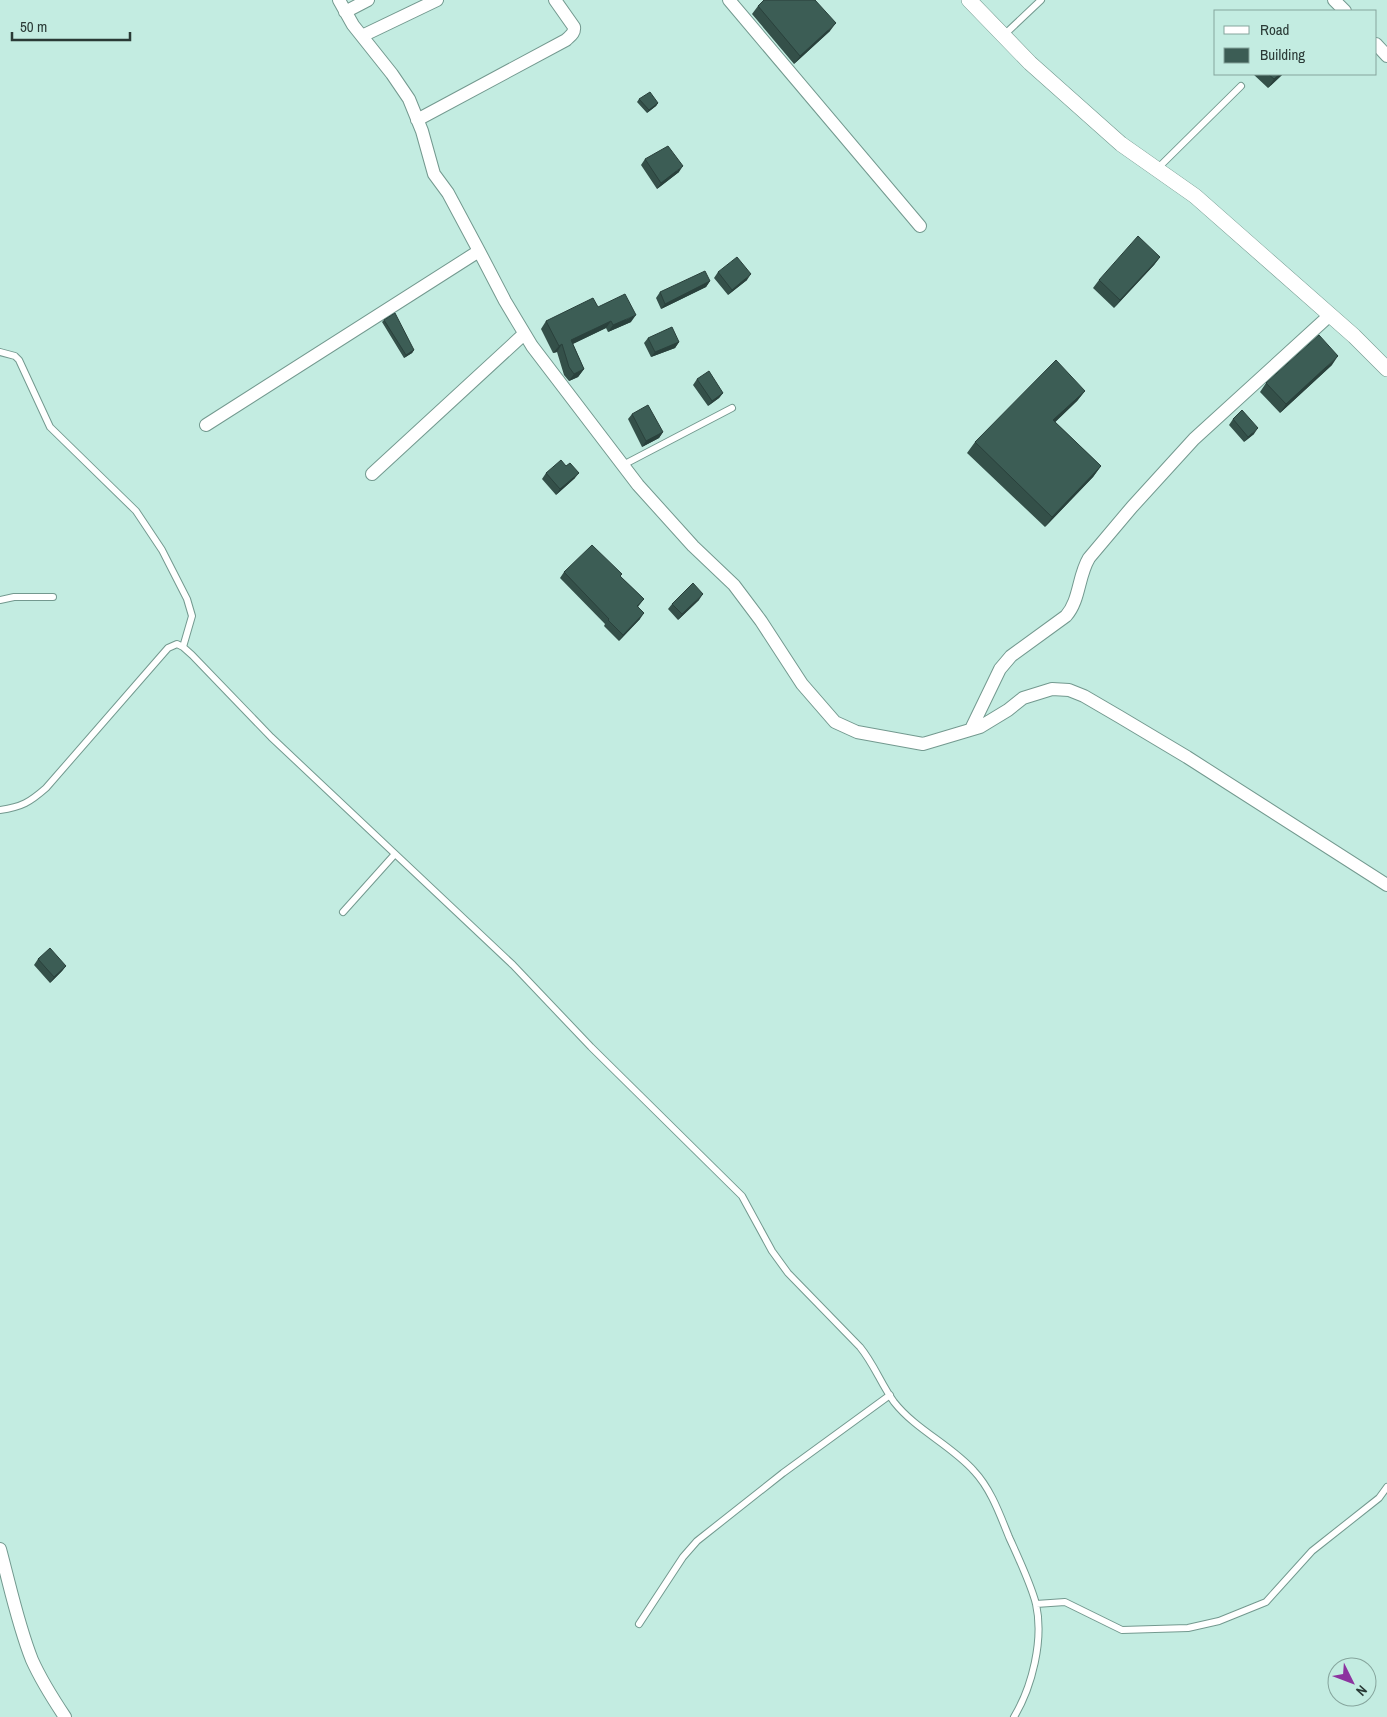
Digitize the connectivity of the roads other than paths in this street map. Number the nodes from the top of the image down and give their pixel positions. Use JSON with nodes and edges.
{"nodes":[{"id":1,"x":339,"y":0,"type":"edge"},
{"id":2,"x":368,"y":0,"type":"edge"},
{"id":3,"x":436,"y":0,"type":"edge"},
{"id":4,"x":555,"y":0,"type":"edge"},
{"id":5,"x":730,"y":0,"type":"edge"},
{"id":6,"x":969,"y":0,"type":"edge"},
{"id":7,"x":1041,"y":0,"type":"edge"},
{"id":8,"x":1334,"y":0,"type":"edge"},
{"id":9,"x":1344,"y":10,"type":"edge"},
{"id":10,"x":345,"y":12,"type":"junction"},
{"id":11,"x":362,"y":36,"type":"junction"},
{"id":12,"x":1004,"y":36,"type":"junction"},
{"id":13,"x":1377,"y":45,"type":"edge"},
{"id":14,"x":1387,"y":56,"type":"edge"},
{"id":15,"x":1241,"y":86,"type":"dead end"},
{"id":16,"x":417,"y":120,"type":"junction"},
{"id":17,"x":1157,"y":169,"type":"junction"},
{"id":18,"x":920,"y":226,"type":"dead end"},
{"id":19,"x":479,"y":250,"type":"junction"},
{"id":20,"x":1330,"y":315,"type":"junction"},
{"id":21,"x":524,"y":334,"type":"junction"},
{"id":22,"x":0,"y":352,"type":"edge"},
{"id":23,"x":1387,"y":369,"type":"edge"},
{"id":24,"x":732,"y":408,"type":"dead end"},
{"id":25,"x":206,"y":425,"type":"dead end"},
{"id":26,"x":623,"y":465,"type":"junction"},
{"id":27,"x":372,"y":474,"type":"dead end"},
{"id":28,"x":53,"y":598,"type":"dead end"},
{"id":29,"x":0,"y":600,"type":"edge"},
{"id":30,"x":183,"y":647,"type":"junction"},
{"id":31,"x":971,"y":729,"type":"junction"},
{"id":32,"x":0,"y":810,"type":"edge"},
{"id":33,"x":395,"y":854,"type":"junction"},
{"id":34,"x":1387,"y":885,"type":"edge"},
{"id":35,"x":343,"y":912,"type":"dead end"},
{"id":36,"x":890,"y":1395,"type":"junction"},
{"id":37,"x":1387,"y":1487,"type":"edge"},
{"id":38,"x":0,"y":1549,"type":"edge"},
{"id":39,"x":1036,"y":1604,"type":"junction"},
{"id":40,"x":639,"y":1624,"type":"dead end"},
{"id":41,"x":65,"y":1717,"type":"edge"},
{"id":42,"x":1014,"y":1717,"type":"edge"}],
"edges":[{"from":1,"to":10,"type":"street"},
{"from":2,"to":10,"type":"street"},
{"from":3,"to":11,"type":"street"},
{"from":4,"to":16,"type":"street"},
{"from":5,"to":18,"type":"street"},
{"from":6,"to":12,"type":"street"},
{"from":7,"to":12,"type":"lane"},
{"from":8,"to":9,"type":"street"},
{"from":10,"to":11,"type":"street"},
{"from":11,"to":16,"type":"street"},
{"from":12,"to":17,"type":"street"},
{"from":13,"to":14,"type":"street"},
{"from":15,"to":17,"type":"lane"},
{"from":16,"to":19,"type":"street"},
{"from":17,"to":20,"type":"street"},
{"from":19,"to":21,"type":"street"},
{"from":19,"to":25,"type":"street"},
{"from":20,"to":23,"type":"street"},
{"from":20,"to":31,"type":"street"},
{"from":21,"to":26,"type":"street"},
{"from":21,"to":27,"type":"street"},
{"from":22,"to":30,"type":"lane"},
{"from":24,"to":26,"type":"lane"},
{"from":26,"to":31,"type":"street"},
{"from":28,"to":29,"type":"lane"},
{"from":30,"to":32,"type":"lane"},
{"from":30,"to":33,"type":"lane"},
{"from":31,"to":34,"type":"street"},
{"from":33,"to":35,"type":"lane"},
{"from":33,"to":36,"type":"lane"},
{"from":36,"to":39,"type":"lane"},
{"from":36,"to":40,"type":"lane"},
{"from":37,"to":39,"type":"lane"},
{"from":38,"to":41,"type":"street"},
{"from":39,"to":42,"type":"lane"}]}
